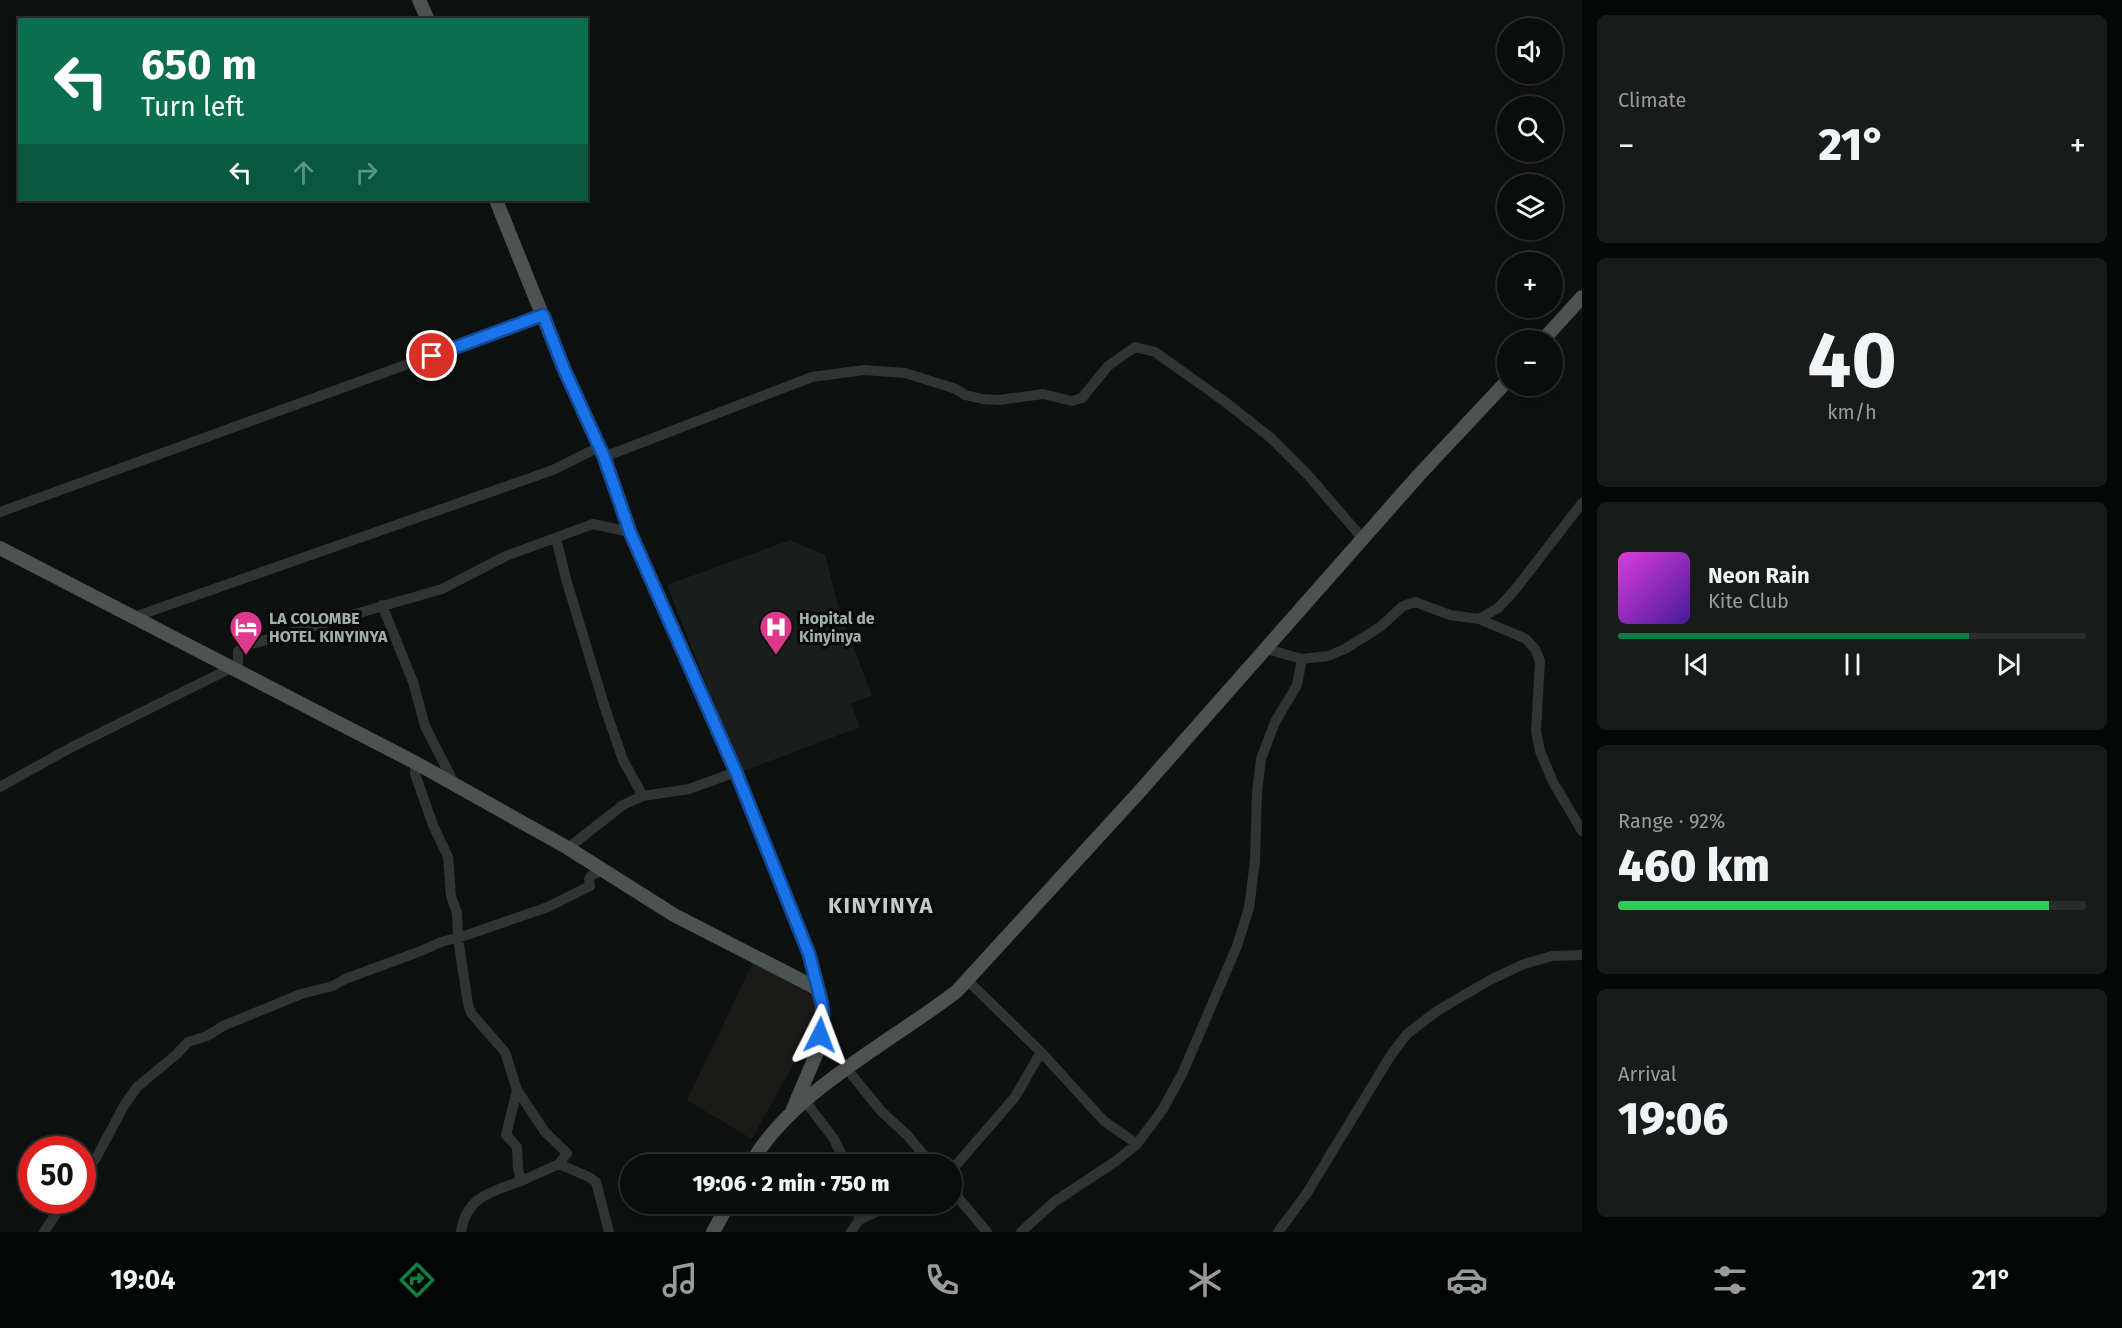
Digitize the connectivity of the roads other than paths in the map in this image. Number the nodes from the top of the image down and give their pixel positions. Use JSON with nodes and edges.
{"nodes":[{"id":1,"x":419,"y":0,"type":"edge"},
{"id":2,"x":427,"y":18,"type":"edge"},
{"id":3,"x":496,"y":201,"type":"edge"},
{"id":4,"x":1582,"y":297,"type":"edge"},
{"id":5,"x":543,"y":315,"type":"junction"},
{"id":6,"x":1552,"y":330,"type":"edge"},
{"id":7,"x":1497,"y":392,"type":"edge"},
{"id":8,"x":602,"y":452,"type":"junction"},
{"id":9,"x":1582,"y":503,"type":"edge"},
{"id":10,"x":0,"y":512,"type":"edge"},
{"id":11,"x":630,"y":532,"type":"junction"},
{"id":12,"x":556,"y":538,"type":"junction"},
{"id":13,"x":1363,"y":539,"type":"junction"},
{"id":14,"x":0,"y":548,"type":"edge"},
{"id":15,"x":382,"y":605,"type":"junction"},
{"id":16,"x":134,"y":617,"type":"junction"},
{"id":17,"x":1479,"y":619,"type":"junction"},
{"id":18,"x":1267,"y":649,"type":"junction"},
{"id":19,"x":1302,"y":658,"type":"junction"},
{"id":20,"x":235,"y":670,"type":"junction"},
{"id":21,"x":416,"y":763,"type":"junction"},
{"id":22,"x":736,"y":772,"type":"junction"},
{"id":23,"x":454,"y":783,"type":"junction"},
{"id":24,"x":0,"y":787,"type":"edge"},
{"id":25,"x":643,"y":796,"type":"junction"},
{"id":26,"x":1582,"y":831,"type":"edge"},
{"id":27,"x":568,"y":848,"type":"junction"},
{"id":28,"x":604,"y":870,"type":"junction"},
{"id":29,"x":458,"y":938,"type":"junction"},
{"id":30,"x":1582,"y":955,"type":"edge"},
{"id":31,"x":967,"y":980,"type":"junction"},
{"id":32,"x":818,"y":988,"type":"junction"},
{"id":33,"x":1041,"y":1052,"type":"junction"},
{"id":34,"x":847,"y":1069,"type":"junction"},
{"id":35,"x":517,"y":1089,"type":"junction"},
{"id":36,"x":805,"y":1101,"type":"junction"},
{"id":37,"x":792,"y":1110,"type":"junction"},
{"id":38,"x":1137,"y":1144,"type":"junction"},
{"id":39,"x":758,"y":1154,"type":"edge"},
{"id":40,"x":841,"y":1154,"type":"edge"},
{"id":41,"x":923,"y":1154,"type":"edge"},
{"id":42,"x":962,"y":1157,"type":"edge"},
{"id":43,"x":96,"y":1158,"type":"edge"},
{"id":44,"x":559,"y":1164,"type":"junction"},
{"id":45,"x":521,"y":1181,"type":"junction"},
{"id":46,"x":962,"y":1202,"type":"edge"},
{"id":47,"x":56,"y":1214,"type":"edge"},
{"id":48,"x":724,"y":1214,"type":"edge"},
{"id":49,"x":859,"y":1214,"type":"edge"},
{"id":50,"x":872,"y":1214,"type":"edge"},
{"id":51,"x":859,"y":1220,"type":"junction"},
{"id":52,"x":715,"y":1231,"type":"edge"},
{"id":53,"x":44,"y":1232,"type":"edge"},
{"id":54,"x":461,"y":1232,"type":"edge"},
{"id":55,"x":609,"y":1232,"type":"edge"},
{"id":56,"x":851,"y":1232,"type":"edge"},
{"id":57,"x":987,"y":1232,"type":"edge"},
{"id":58,"x":1021,"y":1232,"type":"edge"},
{"id":59,"x":1278,"y":1232,"type":"edge"}],
"edges":[{"from":1,"to":2,"type":"main road"},
{"from":3,"to":5,"type":"main road"},
{"from":4,"to":6,"type":"main road"},
{"from":5,"to":8,"type":"main road"},
{"from":5,"to":10,"type":"street"},
{"from":7,"to":13,"type":"main road"},
{"from":8,"to":11,"type":"main road"},
{"from":8,"to":13,"type":"street"},
{"from":8,"to":16,"type":"street"},
{"from":9,"to":17,"type":"street"},
{"from":11,"to":12,"type":"street"},
{"from":11,"to":22,"type":"main road"},
{"from":12,"to":15,"type":"street"},
{"from":12,"to":25,"type":"street"},
{"from":13,"to":18,"type":"main road"},
{"from":14,"to":16,"type":"main road"},
{"from":15,"to":20,"type":"street"},
{"from":15,"to":23,"type":"street"},
{"from":16,"to":20,"type":"main road"},
{"from":17,"to":19,"type":"street"},
{"from":17,"to":26,"type":"street"},
{"from":18,"to":19,"type":"street"},
{"from":18,"to":31,"type":"main road"},
{"from":19,"to":38,"type":"street"},
{"from":20,"to":21,"type":"main road"},
{"from":20,"to":24,"type":"street"},
{"from":21,"to":23,"type":"main road"},
{"from":21,"to":29,"type":"street"},
{"from":22,"to":25,"type":"street"},
{"from":22,"to":32,"type":"main road"},
{"from":23,"to":27,"type":"main road"},
{"from":25,"to":27,"type":"street"},
{"from":27,"to":28,"type":"main road"},
{"from":28,"to":29,"type":"street"},
{"from":28,"to":32,"type":"main road"},
{"from":29,"to":35,"type":"street"},
{"from":29,"to":43,"type":"street"},
{"from":30,"to":59,"type":"street"},
{"from":31,"to":33,"type":"street"},
{"from":31,"to":34,"type":"main road"},
{"from":32,"to":37,"type":"main road"},
{"from":33,"to":38,"type":"street"},
{"from":33,"to":42,"type":"street"},
{"from":34,"to":36,"type":"main road"},
{"from":34,"to":41,"type":"street"},
{"from":35,"to":44,"type":"street"},
{"from":35,"to":45,"type":"street"},
{"from":36,"to":37,"type":"main road"},
{"from":36,"to":40,"type":"street"},
{"from":37,"to":39,"type":"main road"},
{"from":38,"to":58,"type":"street"},
{"from":44,"to":45,"type":"street"},
{"from":44,"to":55,"type":"street"},
{"from":45,"to":54,"type":"street"},
{"from":46,"to":57,"type":"street"},
{"from":47,"to":53,"type":"street"},
{"from":48,"to":52,"type":"main road"},
{"from":49,"to":51,"type":"street"},
{"from":50,"to":51,"type":"street"},
{"from":51,"to":56,"type":"street"}]}
